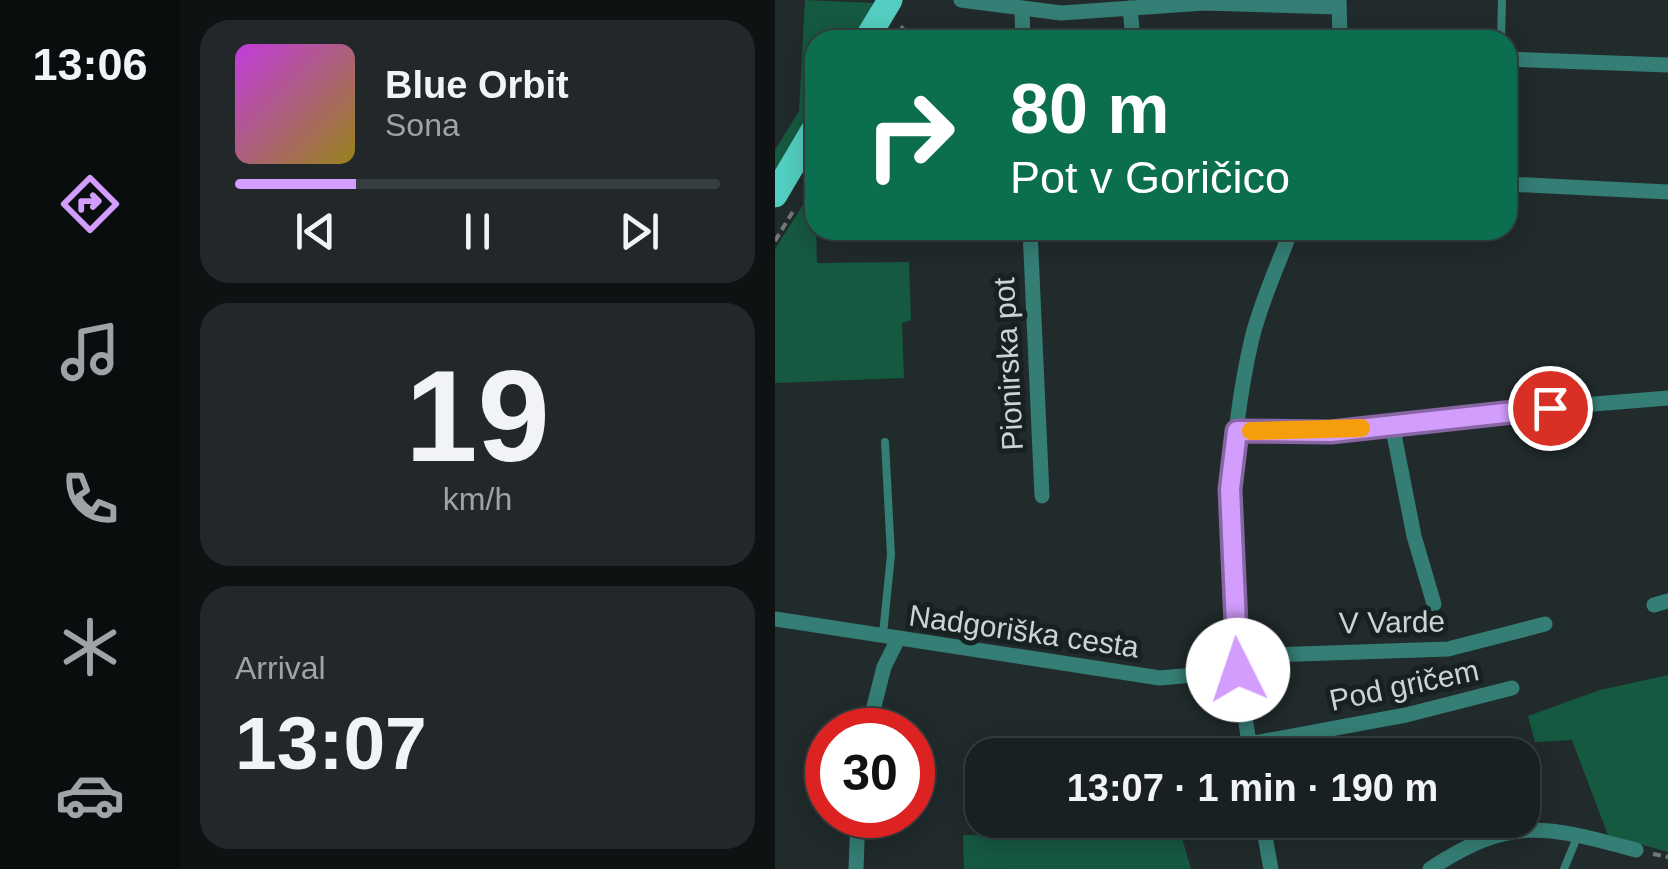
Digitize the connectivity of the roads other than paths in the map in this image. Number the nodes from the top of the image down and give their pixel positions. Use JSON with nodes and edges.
{"nodes":[{"id":1,"x":890,"y":0,"type":"edge"},
{"id":2,"x":961,"y":0,"type":"edge"},
{"id":3,"x":1502,"y":0,"type":"edge"},
{"id":4,"x":1339,"y":4,"type":"edge"},
{"id":5,"x":1130,"y":8,"type":"junction"},
{"id":6,"x":1022,"y":10,"type":"junction"},
{"id":7,"x":873,"y":30,"type":"edge"},
{"id":8,"x":1023,"y":30,"type":"edge"},
{"id":9,"x":1132,"y":30,"type":"edge"},
{"id":10,"x":1340,"y":30,"type":"edge"},
{"id":11,"x":1501,"y":30,"type":"edge"},
{"id":12,"x":1517,"y":59,"type":"edge"},
{"id":13,"x":1668,"y":64,"type":"edge"},
{"id":14,"x":805,"y":144,"type":"edge"},
{"id":15,"x":1517,"y":184,"type":"edge"},
{"id":16,"x":1668,"y":192,"type":"edge"},
{"id":17,"x":775,"y":194,"type":"edge"},
{"id":18,"x":1030,"y":240,"type":"edge"},
{"id":19,"x":1287,"y":240,"type":"edge"},
{"id":20,"x":1668,"y":398,"type":"edge"},
{"id":21,"x":1392,"y":424,"type":"junction"},
{"id":22,"x":1237,"y":431,"type":"junction"},
{"id":23,"x":885,"y":442,"type":"dead end"},
{"id":24,"x":1043,"y":496,"type":"dead end"},
{"id":25,"x":1434,"y":604,"type":"dead end"},
{"id":26,"x":775,"y":619,"type":"edge"},
{"id":27,"x":1545,"y":624,"type":"dead end"},
{"id":28,"x":889,"y":639,"type":"junction"},
{"id":29,"x":1237,"y":664,"type":"junction"},
{"id":30,"x":1512,"y":688,"type":"dead end"},
{"id":31,"x":874,"y":708,"type":"edge"},
{"id":32,"x":1248,"y":738,"type":"edge"},
{"id":33,"x":1299,"y":738,"type":"edge"},
{"id":34,"x":1579,"y":836,"type":"junction"},
{"id":35,"x":857,"y":838,"type":"edge"},
{"id":36,"x":1265,"y":838,"type":"edge"},
{"id":37,"x":1637,"y":850,"type":"dead end"},
{"id":38,"x":856,"y":869,"type":"edge"},
{"id":39,"x":1271,"y":869,"type":"edge"},
{"id":40,"x":1430,"y":869,"type":"edge"},
{"id":41,"x":1564,"y":869,"type":"edge"}],
"edges":[{"from":1,"to":7,"type":"main road"},
{"from":2,"to":6,"type":"street"},
{"from":3,"to":11,"type":"lane"},
{"from":4,"to":5,"type":"street"},
{"from":4,"to":10,"type":"street"},
{"from":5,"to":6,"type":"street"},
{"from":5,"to":9,"type":"street"},
{"from":6,"to":8,"type":"street"},
{"from":12,"to":13,"type":"street"},
{"from":14,"to":17,"type":"main road"},
{"from":15,"to":16,"type":"street"},
{"from":18,"to":24,"type":"street","name":"Pionirska pot"},
{"from":19,"to":22,"type":"street"},
{"from":20,"to":21,"type":"street"},
{"from":21,"to":22,"type":"street"},
{"from":21,"to":25,"type":"street"},
{"from":22,"to":29,"type":"street"},
{"from":23,"to":28,"type":"lane"},
{"from":26,"to":28,"type":"street","name":"Nadgoriška cesta"},
{"from":27,"to":29,"type":"street","name":"V Varde"},
{"from":28,"to":29,"type":"street","name":"Nadgoriška cesta"},
{"from":28,"to":31,"type":"street"},
{"from":29,"to":32,"type":"street","name":"Pod gričem"},
{"from":30,"to":33,"type":"street","name":"Pod gričem"},
{"from":34,"to":37,"type":"street"},
{"from":34,"to":40,"type":"street"},
{"from":34,"to":41,"type":"lane"},
{"from":35,"to":38,"type":"street"},
{"from":36,"to":39,"type":"street"}]}
